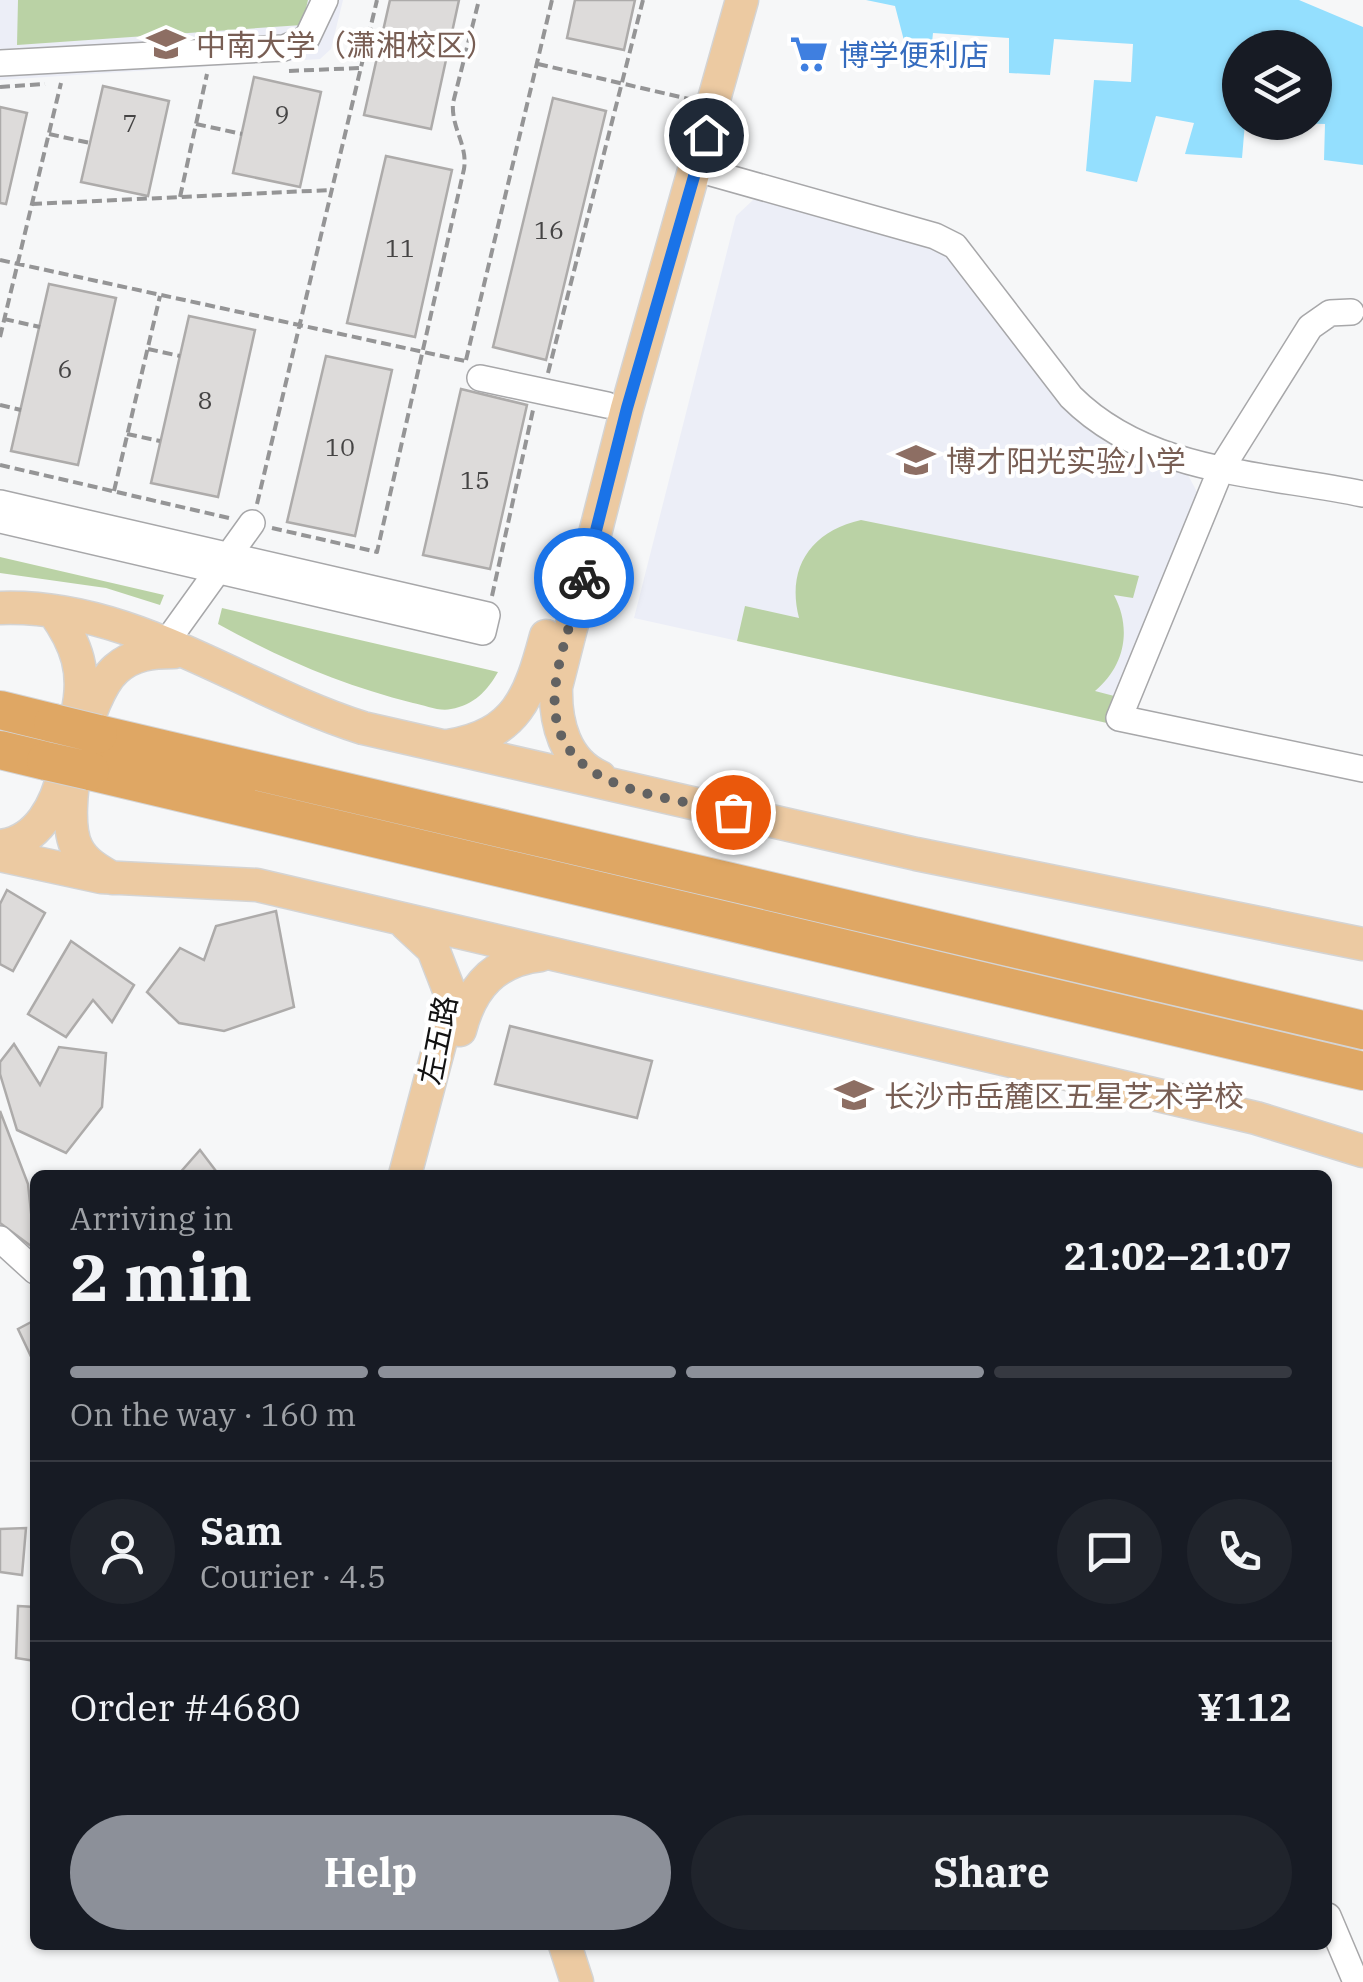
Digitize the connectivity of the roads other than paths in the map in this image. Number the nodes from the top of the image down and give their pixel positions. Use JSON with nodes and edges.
{"nodes":[{"id":1,"x":325,"y":0,"type":"edge"},
{"id":2,"x":721,"y":0,"type":"edge"},
{"id":3,"x":742,"y":0,"type":"edge"},
{"id":4,"x":0,"y":63,"type":"edge"},
{"id":5,"x":697,"y":169,"type":"junction"},
{"id":6,"x":1351,"y":312,"type":"dead end"},
{"id":7,"x":476,"y":368,"type":"road end"},
{"id":8,"x":606,"y":405,"type":"junction"},
{"id":9,"x":1221,"y":470,"type":"junction"},
{"id":10,"x":1363,"y":494,"type":"edge"},
{"id":11,"x":0,"y":503,"type":"edge"},
{"id":12,"x":0,"y":520,"type":"edge"},
{"id":13,"x":252,"y":523,"type":"road end"},
{"id":14,"x":223,"y":563,"type":"junction"},
{"id":15,"x":0,"y":608,"type":"edge"},
{"id":16,"x":53,"y":611,"type":"junction"},
{"id":17,"x":487,"y":615,"type":"road end"},
{"id":18,"x":179,"y":650,"type":"junction"},
{"id":19,"x":0,"y":710,"type":"edge"},
{"id":20,"x":440,"y":747,"type":"junction"},
{"id":21,"x":0,"y":750,"type":"edge"},
{"id":22,"x":1363,"y":768,"type":"edge"},
{"id":23,"x":623,"y":786,"type":"junction"},
{"id":24,"x":0,"y":846,"type":"edge"},
{"id":25,"x":0,"y":854,"type":"edge"},
{"id":26,"x":112,"y":878,"type":"junction"},
{"id":27,"x":402,"y":921,"type":"junction"},
{"id":28,"x":1363,"y":944,"type":"edge"},
{"id":29,"x":1012,"y":948,"type":"junction"},
{"id":30,"x":546,"y":954,"type":"junction"},
{"id":31,"x":1363,"y":1011,"type":"edge"},
{"id":32,"x":1363,"y":1030,"type":"edge"},
{"id":33,"x":1363,"y":1074,"type":"edge"},
{"id":34,"x":1363,"y":1151,"type":"edge"},
{"id":35,"x":406,"y":1170,"type":"edge"},
{"id":36,"x":423,"y":1170,"type":"edge"},
{"id":37,"x":0,"y":1238,"type":"edge"},
{"id":38,"x":30,"y":1265,"type":"edge"},
{"id":39,"x":1332,"y":1925,"type":"edge"},
{"id":40,"x":567,"y":1950,"type":"edge"},
{"id":41,"x":585,"y":1950,"type":"edge"},
{"id":42,"x":577,"y":1982,"type":"edge"},
{"id":43,"x":595,"y":1982,"type":"edge"},
{"id":44,"x":1356,"y":1982,"type":"edge"}],
"edges":[{"from":1,"to":4,"type":"street"},
{"from":2,"to":8,"type":"main road"},
{"from":3,"to":5,"type":"main road"},
{"from":5,"to":9,"type":"street"},
{"from":5,"to":23,"type":"main road"},
{"from":6,"to":9,"type":"street"},
{"from":7,"to":8,"type":"street"},
{"from":8,"to":20,"type":"main road"},
{"from":9,"to":10,"type":"street"},
{"from":9,"to":22,"type":"street"},
{"from":11,"to":14,"type":"street"},
{"from":12,"to":14,"type":"street"},
{"from":13,"to":14,"type":"street"},
{"from":14,"to":17,"type":"street"},
{"from":14,"to":18,"type":"street"},
{"from":15,"to":16,"type":"main road"},
{"from":16,"to":18,"type":"main road"},
{"from":16,"to":24,"type":"main road"},
{"from":18,"to":20,"type":"main road"},
{"from":18,"to":26,"type":"main road"},
{"from":19,"to":29,"type":"highway","bridge":true},
{"from":20,"to":23,"type":"main road"},
{"from":21,"to":33,"type":"highway","bridge":true},
{"from":23,"to":28,"type":"main road"},
{"from":25,"to":26,"type":"main road"},
{"from":26,"to":27,"type":"main road"},
{"from":27,"to":30,"type":"main road"},
{"from":27,"to":35,"type":"main road","name":"左五路"},
{"from":29,"to":31,"type":"highway"},
{"from":29,"to":32,"type":"highway"},
{"from":30,"to":34,"type":"main road"},
{"from":30,"to":36,"type":"main road","name":"左五路"},
{"from":37,"to":38,"type":"street"},
{"from":39,"to":44,"type":"street"},
{"from":40,"to":42,"type":"main road"},
{"from":41,"to":43,"type":"main road"}]}
